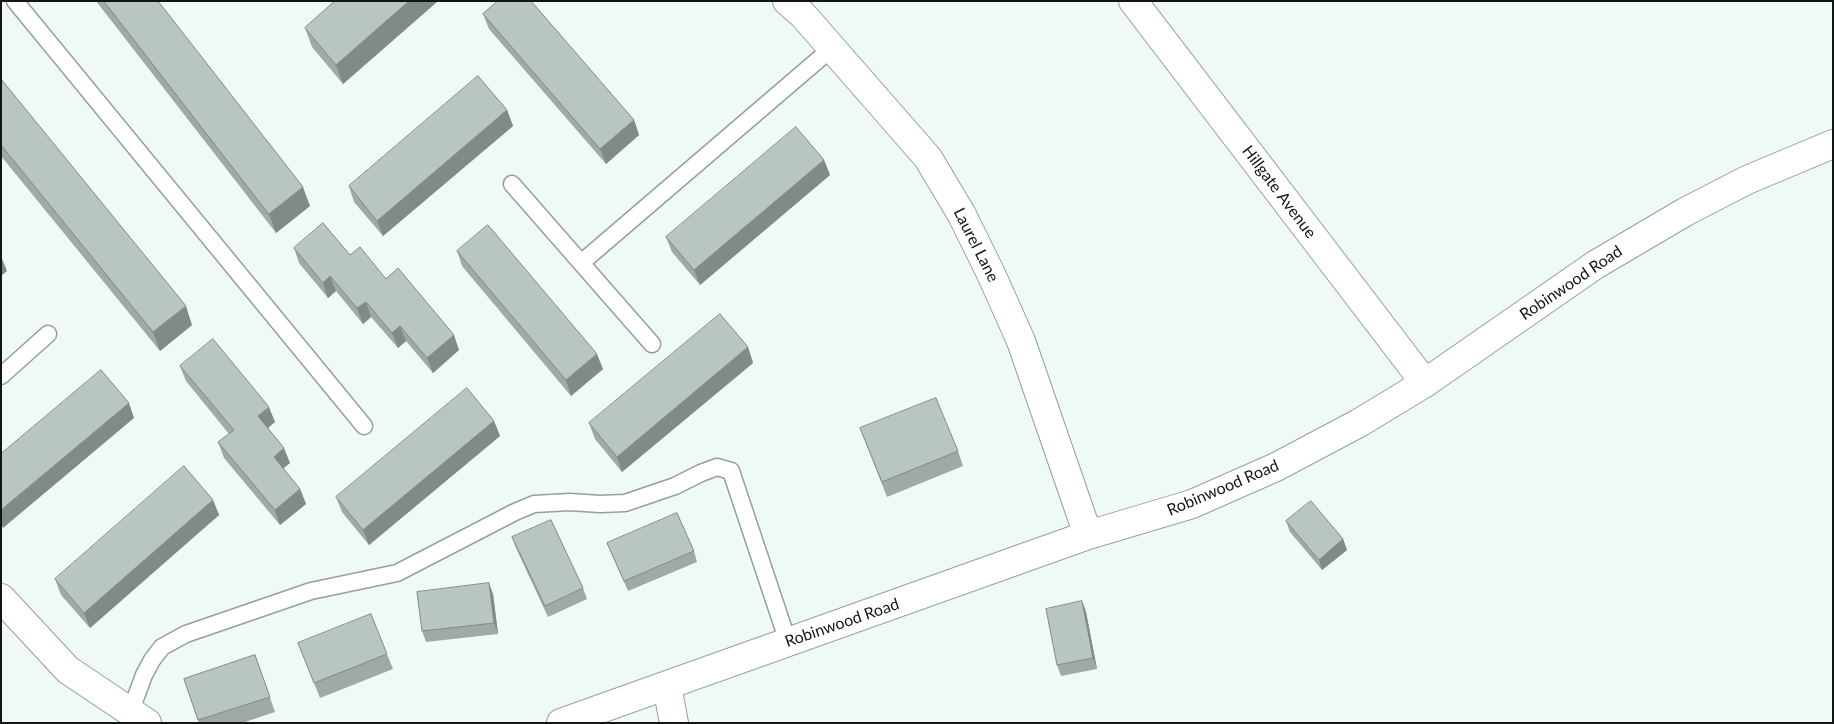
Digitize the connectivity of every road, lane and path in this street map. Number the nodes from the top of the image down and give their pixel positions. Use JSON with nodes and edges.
{"nodes":[{"id":1,"x":15,"y":1,"type":"edge"},
{"id":2,"x":787,"y":1,"type":"edge"},
{"id":3,"x":1133,"y":1,"type":"edge"},
{"id":4,"x":832,"y":48,"type":"junction"},
{"id":5,"x":1833,"y":144,"type":"edge"},
{"id":6,"x":512,"y":184,"type":"dead end"},
{"id":7,"x":581,"y":263,"type":"junction"},
{"id":8,"x":48,"y":334,"type":"dead end"},
{"id":9,"x":652,"y":344,"type":"dead end"},
{"id":10,"x":1,"y":376,"type":"edge"},
{"id":11,"x":1425,"y":383,"type":"junction"},
{"id":12,"x":364,"y":426,"type":"dead end"},
{"id":13,"x":1088,"y":534,"type":"junction"},
{"id":14,"x":1,"y":598,"type":"edge"},
{"id":15,"x":788,"y":642,"type":"junction"},
{"id":16,"x":666,"y":686,"type":"junction"},
{"id":17,"x":139,"y":716,"type":"edge"},
{"id":18,"x":562,"y":723,"type":"edge"},
{"id":19,"x":674,"y":723,"type":"edge"}],
"edges":[{"from":1,"to":12,"type":"lane"},
{"from":2,"to":4,"type":"main road","name":"Laurel Lane"},
{"from":3,"to":11,"type":"main road","name":"Hillgate Avenue"},
{"from":4,"to":7,"type":"lane"},
{"from":4,"to":13,"type":"main road","name":"Laurel Lane"},
{"from":5,"to":11,"type":"main road","name":"Robinwood Road"},
{"from":6,"to":7,"type":"lane"},
{"from":7,"to":9,"type":"lane"},
{"from":8,"to":10,"type":"lane"},
{"from":11,"to":13,"type":"main road","name":"Robinwood Road"},
{"from":13,"to":15,"type":"main road","name":"Robinwood Road"},
{"from":14,"to":17,"type":"main road"},
{"from":15,"to":16,"type":"main road","name":"Robinwood Road"},
{"from":15,"to":17,"type":"lane"},
{"from":16,"to":18,"type":"main road","name":"Robinwood Road"},
{"from":16,"to":19,"type":"main road"}]}
